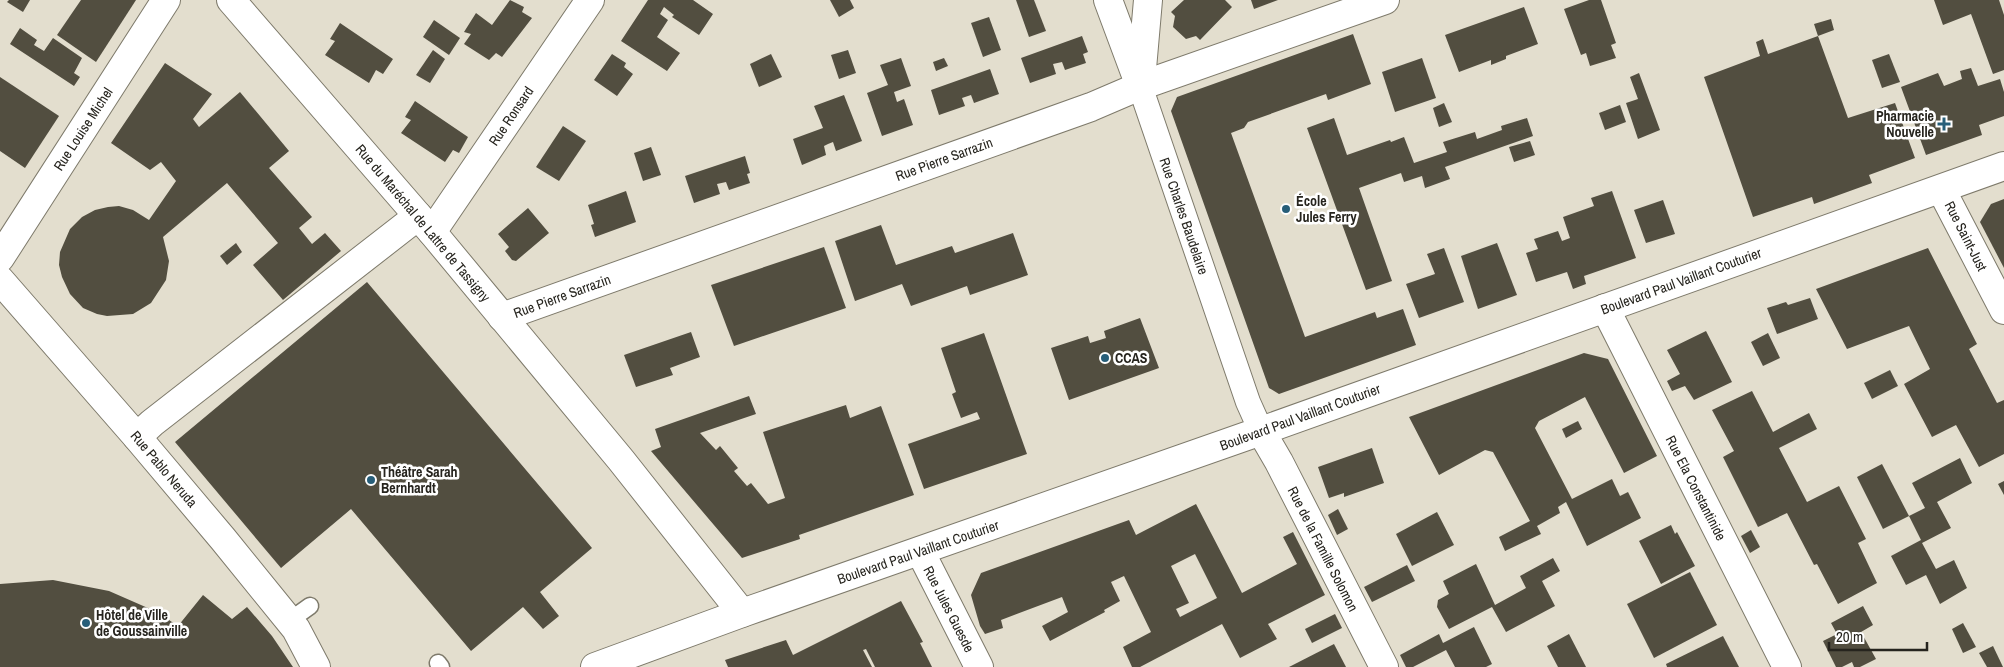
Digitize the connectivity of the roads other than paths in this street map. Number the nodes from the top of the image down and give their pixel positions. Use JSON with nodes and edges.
{"nodes":[{"id":1,"x":166,"y":0,"type":"edge"},
{"id":2,"x":231,"y":0,"type":"edge"},
{"id":3,"x":590,"y":0,"type":"edge"},
{"id":4,"x":1108,"y":0,"type":"edge"},
{"id":5,"x":1148,"y":0,"type":"edge"},
{"id":6,"x":1385,"y":0,"type":"edge"},
{"id":7,"x":1140,"y":86,"type":"junction"},
{"id":8,"x":2004,"y":166,"type":"edge"},
{"id":9,"x":1941,"y":189,"type":"junction"},
{"id":10,"x":425,"y":224,"type":"junction"},
{"id":11,"x":0,"y":258,"type":"edge"},
{"id":12,"x":0,"y":280,"type":"edge"},
{"id":13,"x":1605,"y":308,"type":"junction"},
{"id":14,"x":2004,"y":310,"type":"edge"},
{"id":15,"x":502,"y":317,"type":"junction"},
{"id":16,"x":1261,"y":431,"type":"junction"},
{"id":17,"x":137,"y":437,"type":"junction"},
{"id":18,"x":920,"y":551,"type":"junction"},
{"id":19,"x":742,"y":613,"type":"junction"},
{"id":20,"x":316,"y":667,"type":"edge"},
{"id":21,"x":595,"y":667,"type":"edge"},
{"id":22,"x":979,"y":667,"type":"edge"},
{"id":23,"x":1384,"y":667,"type":"edge"},
{"id":24,"x":1787,"y":667,"type":"edge"}],
"edges":[{"from":1,"to":11,"type":"street","name":"Rue Louise Michel"},
{"from":2,"to":10,"type":"street","name":"Rue du Maréchal de Lattre de Tassigny"},
{"from":3,"to":10,"type":"street","name":"Rue Ronsard"},
{"from":4,"to":7,"type":"street","name":"Rue Charles Baudelaire"},
{"from":5,"to":7,"type":"street"},
{"from":6,"to":7,"type":"street","name":"Rue Pierre Sarrazin"},
{"from":7,"to":15,"type":"street","name":"Rue Pierre Sarrazin"},
{"from":7,"to":16,"type":"street","name":"Rue Charles Baudelaire"},
{"from":8,"to":9,"type":"street","name":"Boulevard Paul Vaillant Couturier"},
{"from":9,"to":13,"type":"street","name":"Boulevard Paul Vaillant Couturier"},
{"from":9,"to":14,"type":"street","name":"Rue Saint-Just"},
{"from":10,"to":15,"type":"street","name":"Rue du Maréchal de Lattre de Tassigny"},
{"from":10,"to":17,"type":"street","name":"Rue Ronsard"},
{"from":12,"to":17,"type":"street","name":"Rue Pablo Neruda"},
{"from":13,"to":16,"type":"street","name":"Boulevard Paul Vaillant Couturier"},
{"from":13,"to":24,"type":"street","name":"Rue Ela Constantinide"},
{"from":15,"to":19,"type":"street","name":"Rue du Maréchal de Lattre de Tassigny"},
{"from":16,"to":18,"type":"street","name":"Boulevard Paul Vaillant Couturier"},
{"from":16,"to":23,"type":"street","name":"Rue de la Famille Solomon"},
{"from":17,"to":20,"type":"street","name":"Rue Pablo Neruda"},
{"from":18,"to":19,"type":"street","name":"Boulevard Paul Vaillant Couturier"},
{"from":18,"to":22,"type":"street","name":"Rue Jules Guesde"},
{"from":19,"to":21,"type":"street","name":"Boulevard Paul Vaillant Couturier"}]}
